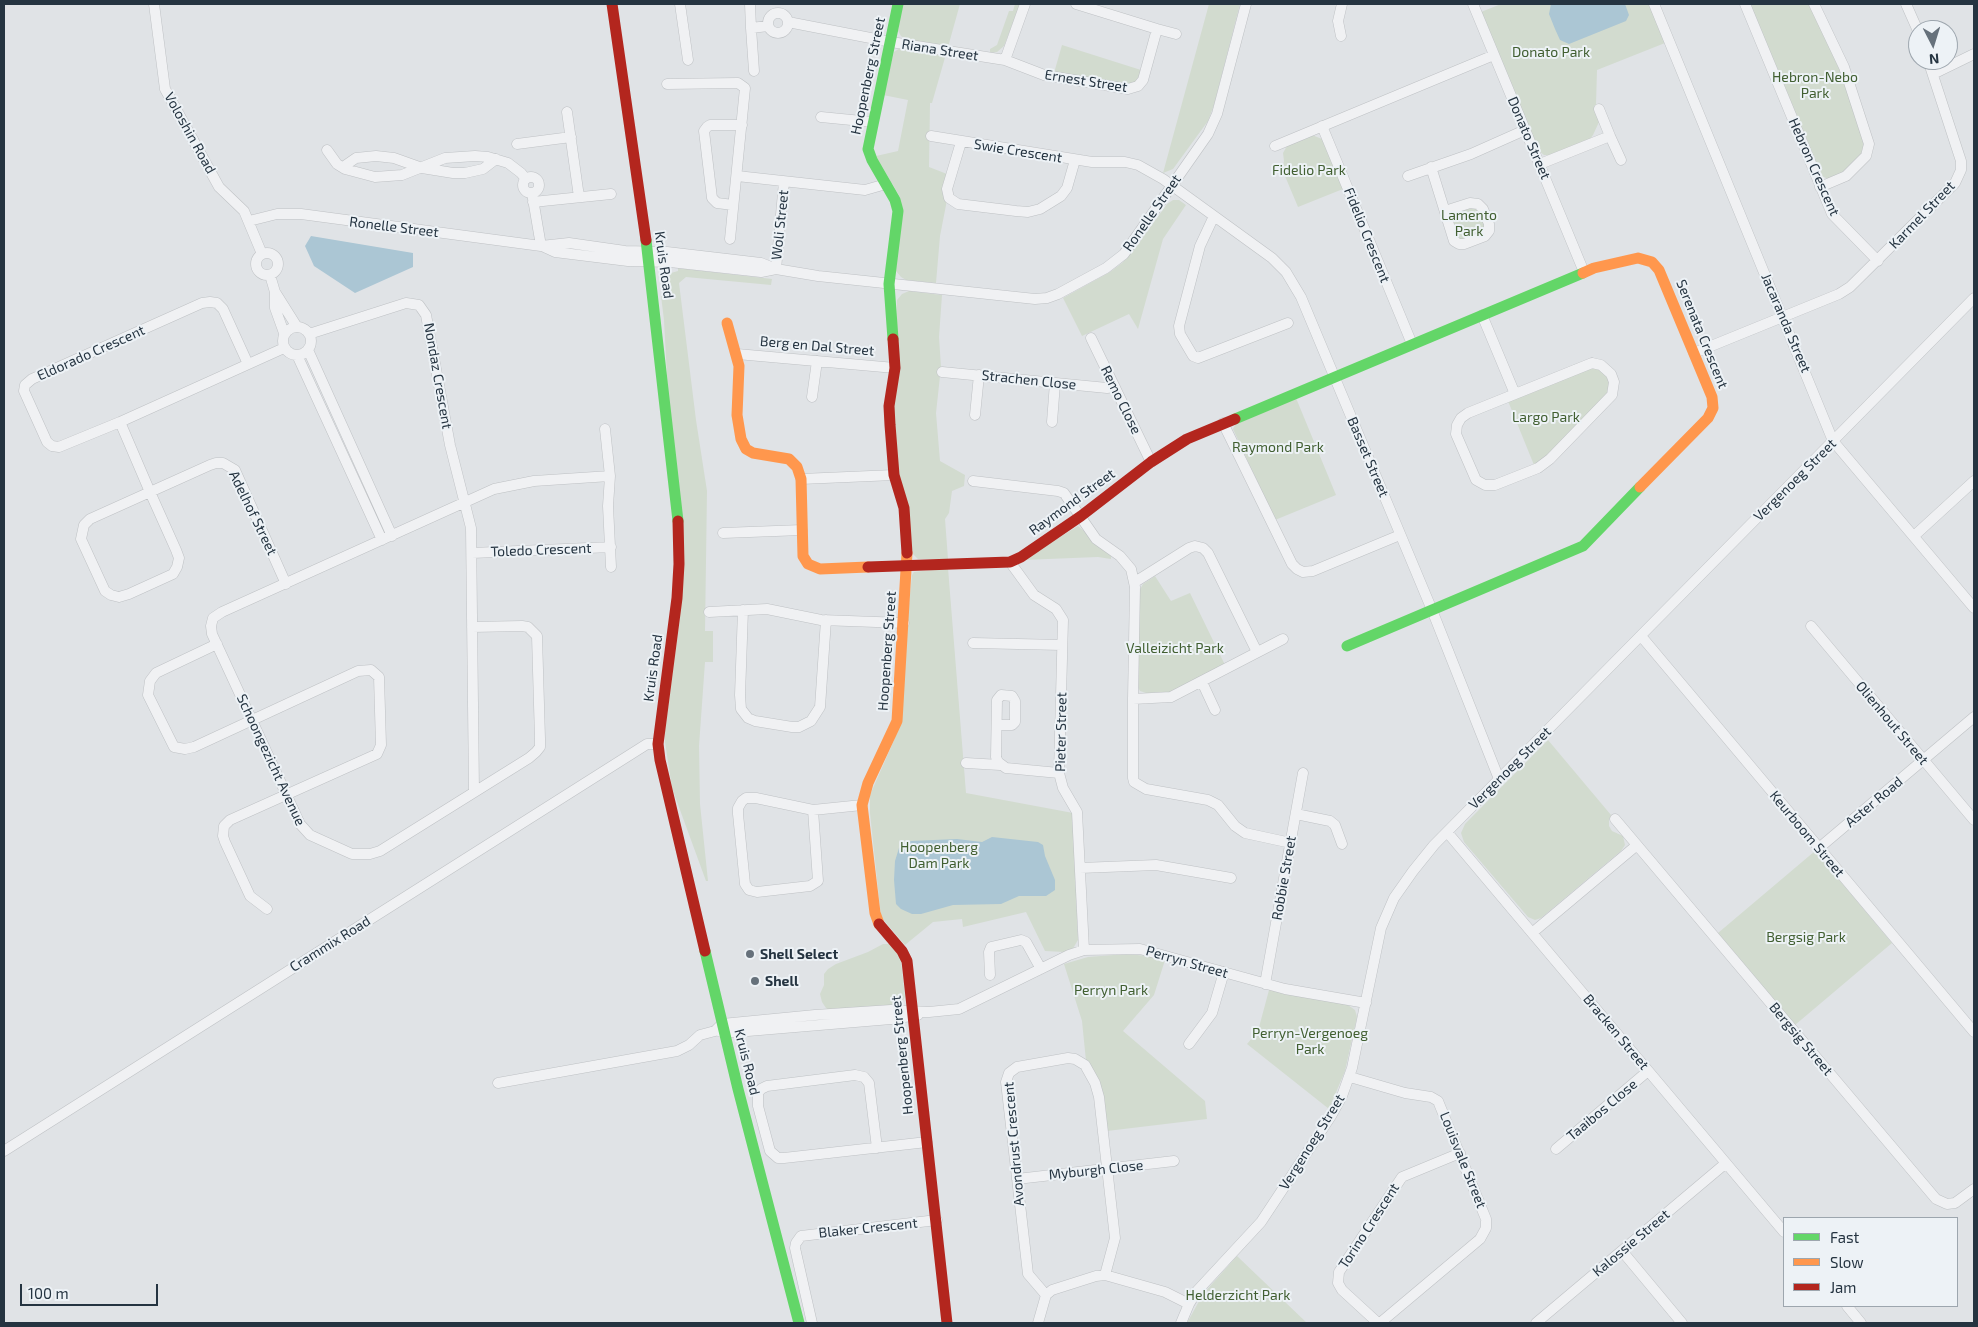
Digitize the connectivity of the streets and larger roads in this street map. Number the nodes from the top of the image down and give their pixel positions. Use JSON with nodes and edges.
{"nodes":[{"id":1,"x":154,"y":4,"type":"edge"},
{"id":2,"x":612,"y":4,"type":"edge"},
{"id":3,"x":680,"y":4,"type":"edge"},
{"id":4,"x":750,"y":4,"type":"edge"},
{"id":5,"x":898,"y":4,"type":"edge"},
{"id":6,"x":1025,"y":4,"type":"edge"},
{"id":7,"x":1076,"y":4,"type":"edge"},
{"id":8,"x":1246,"y":4,"type":"edge"},
{"id":9,"x":1342,"y":4,"type":"edge"},
{"id":10,"x":1473,"y":4,"type":"edge"},
{"id":11,"x":1654,"y":4,"type":"edge"},
{"id":12,"x":1745,"y":4,"type":"edge"},
{"id":13,"x":1814,"y":4,"type":"edge"},
{"id":14,"x":1906,"y":4,"type":"edge"},
{"id":15,"x":1913,"y":20,"type":"edge"},
{"id":16,"x":788,"y":22,"type":"junction"},
{"id":17,"x":768,"y":26,"type":"junction"},
{"id":18,"x":751,"y":28,"type":"junction"},
{"id":19,"x":1157,"y":29,"type":"junction"},
{"id":20,"x":1176,"y":34,"type":"dead end"},
{"id":21,"x":1342,"y":36,"type":"dead end"},
{"id":22,"x":891,"y":42,"type":"junction"},
{"id":23,"x":1974,"y":54,"type":"edge"},
{"id":24,"x":1494,"y":55,"type":"junction"},
{"id":25,"x":688,"y":60,"type":"dead end"},
{"id":26,"x":1005,"y":60,"type":"junction"},
{"id":27,"x":1932,"y":70,"type":"edge"},
{"id":28,"x":754,"y":71,"type":"dead end"},
{"id":29,"x":1933,"y":74,"type":"junction"},
{"id":30,"x":667,"y":84,"type":"dead end"},
{"id":31,"x":1599,"y":109,"type":"dead end"},
{"id":32,"x":567,"y":112,"type":"dead end"},
{"id":33,"x":821,"y":117,"type":"dead end"},
{"id":34,"x":872,"y":122,"type":"junction"},
{"id":35,"x":742,"y":125,"type":"junction"},
{"id":36,"x":1322,"y":126,"type":"junction"},
{"id":37,"x":1525,"y":130,"type":"junction"},
{"id":38,"x":931,"y":136,"type":"dead end"},
{"id":39,"x":1610,"y":136,"type":"junction"},
{"id":40,"x":571,"y":137,"type":"junction"},
{"id":41,"x":961,"y":142,"type":"junction"},
{"id":42,"x":517,"y":144,"type":"dead end"},
{"id":43,"x":1275,"y":146,"type":"dead end"},
{"id":44,"x":327,"y":150,"type":"dead end"},
{"id":45,"x":496,"y":159,"type":"junction"},
{"id":46,"x":1075,"y":160,"type":"junction"},
{"id":47,"x":1620,"y":160,"type":"dead end"},
{"id":48,"x":1540,"y":164,"type":"junction"},
{"id":49,"x":343,"y":168,"type":"junction"},
{"id":50,"x":422,"y":168,"type":"junction"},
{"id":51,"x":1432,"y":168,"type":"junction"},
{"id":52,"x":736,"y":176,"type":"junction"},
{"id":53,"x":1408,"y":176,"type":"dead end"},
{"id":54,"x":784,"y":182,"type":"junction"},
{"id":55,"x":886,"y":184,"type":"junction"},
{"id":56,"x":1171,"y":186,"type":"junction"},
{"id":57,"x":1820,"y":187,"type":"junction"},
{"id":58,"x":611,"y":194,"type":"dead end"},
{"id":59,"x":579,"y":197,"type":"junction"},
{"id":60,"x":533,"y":198,"type":"junction"},
{"id":61,"x":733,"y":205,"type":"junction"},
{"id":62,"x":1445,"y":211,"type":"junction"},
{"id":63,"x":1214,"y":216,"type":"junction"},
{"id":64,"x":249,"y":220,"type":"junction"},
{"id":65,"x":730,"y":239,"type":"dead end"},
{"id":66,"x":541,"y":246,"type":"junction"},
{"id":67,"x":262,"y":254,"type":"junction"},
{"id":68,"x":649,"y":257,"type":"junction"},
{"id":69,"x":1878,"y":261,"type":"junction"},
{"id":70,"x":776,"y":269,"type":"junction"},
{"id":71,"x":1584,"y":272,"type":"junction"},
{"id":72,"x":270,"y":275,"type":"junction"},
{"id":73,"x":889,"y":284,"type":"junction"},
{"id":74,"x":275,"y":292,"type":"junction"},
{"id":75,"x":1974,"y":298,"type":"edge"},
{"id":76,"x":1482,"y":315,"type":"junction"},
{"id":77,"x":1783,"y":317,"type":"junction"},
{"id":78,"x":727,"y":323,"type":"dead end"},
{"id":79,"x":1288,"y":323,"type":"dead end"},
{"id":80,"x":297,"y":327,"type":"junction"},
{"id":81,"x":284,"y":333,"type":"junction"},
{"id":82,"x":309,"y":334,"type":"junction"},
{"id":83,"x":1091,"y":338,"type":"dead end"},
{"id":84,"x":1412,"y":344,"type":"junction"},
{"id":85,"x":284,"y":348,"type":"junction"},
{"id":86,"x":308,"y":350,"type":"junction"},
{"id":87,"x":1694,"y":353,"type":"junction"},
{"id":88,"x":737,"y":354,"type":"junction"},
{"id":89,"x":297,"y":355,"type":"junction"},
{"id":90,"x":817,"y":361,"type":"junction"},
{"id":91,"x":248,"y":364,"type":"junction"},
{"id":92,"x":894,"y":368,"type":"junction"},
{"id":93,"x":942,"y":372,"type":"dead end"},
{"id":94,"x":979,"y":375,"type":"junction"},
{"id":95,"x":1334,"y":376,"type":"junction"},
{"id":96,"x":1055,"y":383,"type":"junction"},
{"id":97,"x":1115,"y":387,"type":"junction"},
{"id":98,"x":1515,"y":394,"type":"junction"},
{"id":99,"x":812,"y":396,"type":"dead end"},
{"id":100,"x":975,"y":415,"type":"dead end"},
{"id":101,"x":120,"y":422,"type":"junction"},
{"id":102,"x":1052,"y":422,"type":"dead end"},
{"id":103,"x":1223,"y":423,"type":"junction"},
{"id":104,"x":605,"y":429,"type":"dead end"},
{"id":105,"x":1834,"y":441,"type":"junction"},
{"id":106,"x":1152,"y":462,"type":"junction"},
{"id":107,"x":894,"y":475,"type":"junction"},
{"id":108,"x":610,"y":476,"type":"junction"},
{"id":109,"x":800,"y":480,"type":"junction"},
{"id":110,"x":973,"y":481,"type":"dead end"},
{"id":111,"x":1974,"y":482,"type":"edge"},
{"id":112,"x":150,"y":492,"type":"junction"},
{"id":113,"x":464,"y":503,"type":"junction"},
{"id":114,"x":1080,"y":516,"type":"junction"},
{"id":115,"x":802,"y":530,"type":"junction"},
{"id":116,"x":723,"y":532,"type":"dead end"},
{"id":117,"x":1400,"y":535,"type":"junction"},
{"id":118,"x":1914,"y":536,"type":"junction"},
{"id":119,"x":387,"y":538,"type":"junction"},
{"id":120,"x":611,"y":547,"type":"junction"},
{"id":121,"x":472,"y":553,"type":"junction"},
{"id":122,"x":1010,"y":562,"type":"junction"},
{"id":123,"x":907,"y":566,"type":"junction"},
{"id":124,"x":610,"y":567,"type":"dead end"},
{"id":125,"x":1135,"y":582,"type":"junction"},
{"id":126,"x":286,"y":584,"type":"junction"},
{"id":127,"x":1974,"y":608,"type":"edge"},
{"id":128,"x":743,"y":610,"type":"junction"},
{"id":129,"x":1432,"y":610,"type":"junction"},
{"id":130,"x":709,"y":612,"type":"dead end"},
{"id":131,"x":826,"y":620,"type":"junction"},
{"id":132,"x":904,"y":623,"type":"junction"},
{"id":133,"x":1811,"y":626,"type":"dead end"},
{"id":134,"x":472,"y":627,"type":"junction"},
{"id":135,"x":1640,"y":636,"type":"junction"},
{"id":136,"x":1283,"y":639,"type":"dead end"},
{"id":137,"x":973,"y":643,"type":"dead end"},
{"id":138,"x":217,"y":644,"type":"junction"},
{"id":139,"x":1062,"y":644,"type":"junction"},
{"id":140,"x":1348,"y":646,"type":"dead end"},
{"id":141,"x":1257,"y":652,"type":"junction"},
{"id":142,"x":1202,"y":682,"type":"junction"},
{"id":143,"x":1133,"y":699,"type":"junction"},
{"id":144,"x":1215,"y":710,"type":"dead end"},
{"id":145,"x":1974,"y":717,"type":"edge"},
{"id":146,"x":252,"y":719,"type":"junction"},
{"id":147,"x":997,"y":725,"type":"dead end"},
{"id":148,"x":658,"y":744,"type":"junction"},
{"id":149,"x":1923,"y":760,"type":"junction"},
{"id":150,"x":966,"y":763,"type":"dead end"},
{"id":151,"x":1000,"y":764,"type":"junction"},
{"id":152,"x":1059,"y":773,"type":"junction"},
{"id":153,"x":1304,"y":773,"type":"dead end"},
{"id":154,"x":1500,"y":779,"type":"junction"},
{"id":155,"x":474,"y":792,"type":"junction"},
{"id":156,"x":286,"y":794,"type":"junction"},
{"id":157,"x":862,"y":805,"type":"junction"},
{"id":158,"x":813,"y":810,"type":"junction"},
{"id":159,"x":1296,"y":814,"type":"junction"},
{"id":160,"x":1615,"y":819,"type":"dead end"},
{"id":161,"x":1974,"y":820,"type":"edge"},
{"id":162,"x":1447,"y":832,"type":"junction"},
{"id":163,"x":1291,"y":842,"type":"junction"},
{"id":164,"x":1342,"y":844,"type":"dead end"},
{"id":165,"x":1637,"y":845,"type":"junction"},
{"id":166,"x":1819,"y":848,"type":"junction"},
{"id":167,"x":1080,"y":868,"type":"junction"},
{"id":168,"x":1231,"y":878,"type":"dead end"},
{"id":169,"x":267,"y":909,"type":"dead end"},
{"id":170,"x":1532,"y":933,"type":"junction"},
{"id":171,"x":1084,"y":950,"type":"junction"},
{"id":172,"x":1042,"y":969,"type":"junction"},
{"id":173,"x":1224,"y":972,"type":"junction"},
{"id":174,"x":990,"y":975,"type":"dead end"},
{"id":175,"x":1265,"y":984,"type":"junction"},
{"id":176,"x":1366,"y":1003,"type":"junction"},
{"id":177,"x":913,"y":1014,"type":"junction"},
{"id":178,"x":721,"y":1029,"type":"junction"},
{"id":179,"x":1974,"y":1032,"type":"edge"},
{"id":180,"x":1189,"y":1044,"type":"dead end"},
{"id":181,"x":1648,"y":1071,"type":"junction"},
{"id":182,"x":1350,"y":1077,"type":"junction"},
{"id":183,"x":498,"y":1083,"type":"dead end"},
{"id":184,"x":927,"y":1142,"type":"junction"},
{"id":185,"x":877,"y":1148,"type":"junction"},
{"id":186,"x":1556,"y":1149,"type":"dead end"},
{"id":187,"x":4,"y":1150,"type":"edge"},
{"id":188,"x":1460,"y":1153,"type":"junction"},
{"id":189,"x":1174,"y":1161,"type":"dead end"},
{"id":190,"x":1726,"y":1163,"type":"junction"},
{"id":191,"x":1107,"y":1168,"type":"junction"},
{"id":192,"x":1017,"y":1179,"type":"junction"},
{"id":193,"x":1974,"y":1189,"type":"edge"},
{"id":194,"x":937,"y":1220,"type":"junction"},
{"id":195,"x":1783,"y":1231,"type":"edge"},
{"id":196,"x":1622,"y":1251,"type":"junction"},
{"id":197,"x":1105,"y":1275,"type":"junction"},
{"id":198,"x":1046,"y":1295,"type":"junction"},
{"id":199,"x":1189,"y":1304,"type":"junction"},
{"id":200,"x":1848,"y":1307,"type":"edge"},
{"id":201,"x":799,"y":1323,"type":"edge"},
{"id":202,"x":812,"y":1323,"type":"edge"},
{"id":203,"x":947,"y":1323,"type":"edge"},
{"id":204,"x":1038,"y":1323,"type":"edge"},
{"id":205,"x":1181,"y":1323,"type":"edge"},
{"id":206,"x":1379,"y":1323,"type":"edge"},
{"id":207,"x":1536,"y":1323,"type":"edge"},
{"id":208,"x":1682,"y":1323,"type":"edge"},
{"id":209,"x":1861,"y":1323,"type":"edge"}],
"edges":[{"from":1,"to":64,"type":"street","name":"Voloshin Road"},
{"from":2,"to":68,"type":"street","name":"Kruis Road"},
{"from":3,"to":25,"type":"street"},
{"from":4,"to":18,"type":"street"},
{"from":5,"to":22,"type":"street","name":"Hoopenberg Street"},
{"from":6,"to":26,"type":"street"},
{"from":7,"to":19,"type":"street"},
{"from":8,"to":56,"type":"street","name":"Ronelle Street"},
{"from":9,"to":21,"type":"street"},
{"from":10,"to":24,"type":"street","name":"Donato Street"},
{"from":11,"to":77,"type":"street","name":"Jacaranda Street"},
{"from":12,"to":57,"type":"street","name":"Hebron Crescent"},
{"from":13,"to":57,"type":"street"},
{"from":14,"to":15,"type":"street"},
{"from":16,"to":17,"type":"street"},
{"from":16,"to":17,"type":"street"},
{"from":16,"to":22,"type":"street","name":"Riana Street"},
{"from":17,"to":18,"type":"street"},
{"from":18,"to":28,"type":"street"},
{"from":19,"to":20,"type":"street"},
{"from":19,"to":26,"type":"street","name":"Ernest Street"},
{"from":22,"to":26,"type":"street","name":"Riana Street"},
{"from":22,"to":34,"type":"street","name":"Hoopenberg Street"},
{"from":23,"to":29,"type":"street"},
{"from":24,"to":36,"type":"street"},
{"from":24,"to":37,"type":"street","name":"Donato Street"},
{"from":27,"to":29,"type":"street","name":"Karmel Street"},
{"from":29,"to":69,"type":"street","name":"Karmel Street"},
{"from":30,"to":35,"type":"street"},
{"from":31,"to":39,"type":"street"},
{"from":32,"to":40,"type":"street"},
{"from":33,"to":34,"type":"street"},
{"from":34,"to":55,"type":"street","name":"Hoopenberg Street"},
{"from":35,"to":52,"type":"street"},
{"from":35,"to":61,"type":"street"},
{"from":36,"to":43,"type":"street"},
{"from":36,"to":84,"type":"street","name":"Fidelio Crescent"},
{"from":37,"to":48,"type":"street","name":"Donato Street"},
{"from":37,"to":51,"type":"street"},
{"from":38,"to":41,"type":"street","name":"Swie Crescent"},
{"from":39,"to":47,"type":"street"},
{"from":39,"to":48,"type":"street"},
{"from":40,"to":42,"type":"street"},
{"from":40,"to":59,"type":"street"},
{"from":41,"to":46,"type":"street","name":"Swie Crescent"},
{"from":41,"to":46,"type":"street","name":"Swie Crescent"},
{"from":44,"to":49,"type":"street"},
{"from":45,"to":50,"type":"street"},
{"from":45,"to":50,"type":"street"},
{"from":45,"to":60,"type":"street"},
{"from":46,"to":56,"type":"street","name":"Swie Crescent"},
{"from":48,"to":71,"type":"street","name":"Donato Street"},
{"from":49,"to":50,"type":"street"},
{"from":49,"to":50,"type":"street"},
{"from":51,"to":53,"type":"street"},
{"from":51,"to":62,"type":"street"},
{"from":52,"to":54,"type":"street","name":"Woli Street"},
{"from":52,"to":61,"type":"street"},
{"from":54,"to":55,"type":"street","name":"Woli Street"},
{"from":54,"to":70,"type":"street","name":"Woli Street"},
{"from":55,"to":73,"type":"street","name":"Hoopenberg Street"},
{"from":56,"to":63,"type":"street","name":"Basset Street"},
{"from":56,"to":73,"type":"street","name":"Ronelle Street"},
{"from":57,"to":69,"type":"street","name":"Hebron Crescent"},
{"from":58,"to":59,"type":"street"},
{"from":59,"to":60,"type":"street"},
{"from":60,"to":66,"type":"street"},
{"from":61,"to":65,"type":"street"},
{"from":62,"to":62,"type":"street"},
{"from":63,"to":79,"type":"street"},
{"from":63,"to":95,"type":"street","name":"Basset Street"},
{"from":64,"to":66,"type":"street","name":"Ronelle Street"},
{"from":64,"to":67,"type":"street"},
{"from":66,"to":68,"type":"street","name":"Ronelle Street"},
{"from":67,"to":72,"type":"street"},
{"from":67,"to":72,"type":"street"},
{"from":68,"to":70,"type":"street","name":"Ronelle Street"},
{"from":68,"to":148,"type":"street","name":"Kruis Road"},
{"from":69,"to":77,"type":"street","name":"Karmel Street"},
{"from":70,"to":73,"type":"street","name":"Ronelle Street"},
{"from":71,"to":76,"type":"street","name":"Serenata Crescent"},
{"from":71,"to":87,"type":"street","name":"Serenata Crescent"},
{"from":72,"to":74,"type":"street"},
{"from":73,"to":92,"type":"street","name":"Hoopenberg Street"},
{"from":74,"to":80,"type":"street"},
{"from":74,"to":81,"type":"street"},
{"from":75,"to":105,"type":"street","name":"Vergenoeg Street"},
{"from":76,"to":84,"type":"street","name":"Serenata Crescent"},
{"from":76,"to":98,"type":"street"},
{"from":77,"to":87,"type":"street","name":"Karmel Street"},
{"from":77,"to":105,"type":"street","name":"Jacaranda Street"},
{"from":78,"to":88,"type":"street"},
{"from":80,"to":81,"type":"street"},
{"from":80,"to":82,"type":"street"},
{"from":81,"to":85,"type":"street"},
{"from":82,"to":86,"type":"street"},
{"from":82,"to":113,"type":"street","name":"Nondaz Crescent"},
{"from":83,"to":97,"type":"street","name":"Remo Close"},
{"from":84,"to":95,"type":"street","name":"Serenata Crescent"},
{"from":85,"to":89,"type":"street"},
{"from":85,"to":91,"type":"street","name":"Eldorado Crescent"},
{"from":86,"to":89,"type":"street"},
{"from":86,"to":119,"type":"street"},
{"from":87,"to":129,"type":"street","name":"Serenata Crescent"},
{"from":88,"to":90,"type":"street","name":"Berg en Dal Street"},
{"from":88,"to":109,"type":"street"},
{"from":89,"to":119,"type":"street"},
{"from":90,"to":92,"type":"street","name":"Berg en Dal Street"},
{"from":90,"to":99,"type":"street"},
{"from":91,"to":101,"type":"street","name":"Eldorado Crescent"},
{"from":91,"to":101,"type":"street","name":"Eldorado Crescent"},
{"from":92,"to":107,"type":"street","name":"Hoopenberg Street"},
{"from":93,"to":94,"type":"street","name":"Strachen Close"},
{"from":94,"to":96,"type":"street","name":"Strachen Close"},
{"from":94,"to":100,"type":"street"},
{"from":95,"to":103,"type":"street","name":"Raymond Street"},
{"from":95,"to":117,"type":"street","name":"Basset Street"},
{"from":96,"to":97,"type":"street","name":"Strachen Close"},
{"from":96,"to":102,"type":"street"},
{"from":97,"to":106,"type":"street","name":"Remo Close"},
{"from":98,"to":98,"type":"street"},
{"from":101,"to":112,"type":"street"},
{"from":103,"to":106,"type":"street","name":"Raymond Street"},
{"from":103,"to":117,"type":"street"},
{"from":104,"to":108,"type":"street","name":"Toledo Crescent"},
{"from":105,"to":118,"type":"street","name":"Jacaranda Street"},
{"from":105,"to":135,"type":"street","name":"Vergenoeg Street"},
{"from":106,"to":114,"type":"street","name":"Raymond Street"},
{"from":107,"to":109,"type":"street"},
{"from":107,"to":123,"type":"street","name":"Hoopenberg Street"},
{"from":108,"to":113,"type":"street"},
{"from":108,"to":120,"type":"street","name":"Toledo Crescent"},
{"from":109,"to":115,"type":"street"},
{"from":110,"to":114,"type":"street"},
{"from":111,"to":118,"type":"street"},
{"from":112,"to":112,"type":"street"},
{"from":112,"to":126,"type":"street","name":"Adelhof Street"},
{"from":113,"to":119,"type":"street","name":"Schoongezicht Avenue"},
{"from":113,"to":121,"type":"street"},
{"from":114,"to":122,"type":"street","name":"Raymond Street"},
{"from":114,"to":125,"type":"street"},
{"from":115,"to":116,"type":"street"},
{"from":115,"to":123,"type":"street","name":"Raymond Street"},
{"from":117,"to":129,"type":"street","name":"Basset Street"},
{"from":118,"to":127,"type":"street","name":"Jacaranda Street"},
{"from":119,"to":126,"type":"street","name":"Schoongezicht Avenue"},
{"from":120,"to":121,"type":"street","name":"Toledo Crescent"},
{"from":120,"to":124,"type":"street","name":"Toledo Crescent"},
{"from":121,"to":134,"type":"street"},
{"from":122,"to":123,"type":"street","name":"Raymond Street"},
{"from":122,"to":139,"type":"street","name":"Pieter Street"},
{"from":123,"to":132,"type":"street","name":"Hoopenberg Street"},
{"from":125,"to":141,"type":"street"},
{"from":125,"to":143,"type":"street"},
{"from":126,"to":138,"type":"street","name":"Schoongezicht Avenue"},
{"from":128,"to":130,"type":"street"},
{"from":128,"to":131,"type":"street"},
{"from":128,"to":131,"type":"street"},
{"from":129,"to":140,"type":"street","name":"Serenata Crescent"},
{"from":129,"to":154,"type":"street","name":"Basset Street"},
{"from":131,"to":132,"type":"street"},
{"from":132,"to":157,"type":"street","name":"Hoopenberg Street"},
{"from":133,"to":149,"type":"street","name":"Olienhout Street"},
{"from":134,"to":155,"type":"street"},
{"from":134,"to":155,"type":"street","name":"Schoongezicht Avenue"},
{"from":135,"to":154,"type":"street","name":"Vergenoeg Street"},
{"from":135,"to":166,"type":"street","name":"Keurboom Street"},
{"from":136,"to":141,"type":"street"},
{"from":137,"to":139,"type":"street"},
{"from":138,"to":146,"type":"street","name":"Schoongezicht Avenue"},
{"from":138,"to":146,"type":"street"},
{"from":139,"to":152,"type":"street","name":"Pieter Street"},
{"from":141,"to":142,"type":"street"},
{"from":142,"to":143,"type":"street"},
{"from":142,"to":144,"type":"street"},
{"from":143,"to":163,"type":"street"},
{"from":145,"to":149,"type":"street","name":"Aster Road"},
{"from":146,"to":156,"type":"street","name":"Schoongezicht Avenue"},
{"from":146,"to":156,"type":"street"},
{"from":147,"to":151,"type":"street"},
{"from":148,"to":178,"type":"street","name":"Kruis Road"},
{"from":148,"to":187,"type":"street","name":"Crammix Road"},
{"from":149,"to":161,"type":"street","name":"Olienhout Street"},
{"from":149,"to":166,"type":"street","name":"Aster Road"},
{"from":150,"to":151,"type":"street"},
{"from":151,"to":152,"type":"street"},
{"from":152,"to":167,"type":"street","name":"Pieter Street"},
{"from":153,"to":159,"type":"street","name":"Robbie Street"},
{"from":154,"to":162,"type":"street","name":"Vergenoeg Street"},
{"from":155,"to":156,"type":"street","name":"Schoongezicht Avenue"},
{"from":156,"to":169,"type":"street"},
{"from":157,"to":158,"type":"street"},
{"from":157,"to":177,"type":"street","name":"Hoopenberg Street"},
{"from":158,"to":158,"type":"street"},
{"from":159,"to":163,"type":"street","name":"Robbie Street"},
{"from":159,"to":164,"type":"street"},
{"from":160,"to":165,"type":"street","name":"Bergsig Street"},
{"from":162,"to":170,"type":"street","name":"Bracken Street"},
{"from":162,"to":176,"type":"street","name":"Vergenoeg Street"},
{"from":163,"to":175,"type":"street","name":"Robbie Street"},
{"from":165,"to":170,"type":"street"},
{"from":165,"to":193,"type":"street","name":"Bergsig Street"},
{"from":166,"to":179,"type":"street","name":"Keurboom Street"},
{"from":167,"to":168,"type":"street"},
{"from":167,"to":171,"type":"street","name":"Pieter Street"},
{"from":170,"to":181,"type":"street","name":"Bracken Street"},
{"from":171,"to":172,"type":"street","name":"Perryn Street"},
{"from":171,"to":173,"type":"street","name":"Perryn Street"},
{"from":172,"to":174,"type":"street"},
{"from":172,"to":177,"type":"street","name":"Perryn Street"},
{"from":173,"to":175,"type":"street","name":"Perryn Street"},
{"from":173,"to":180,"type":"street"},
{"from":175,"to":176,"type":"street","name":"Perryn Street"},
{"from":176,"to":182,"type":"street","name":"Vergenoeg Street"},
{"from":177,"to":178,"type":"street","name":"Perryn Street"},
{"from":177,"to":184,"type":"street","name":"Hoopenberg Street"},
{"from":178,"to":183,"type":"street"},
{"from":178,"to":201,"type":"street","name":"Kruis Road"},
{"from":181,"to":186,"type":"street","name":"Taaibos Close"},
{"from":181,"to":190,"type":"street","name":"Bracken Street"},
{"from":182,"to":188,"type":"street","name":"Louisvale Street"},
{"from":182,"to":199,"type":"street","name":"Vergenoeg Street"},
{"from":184,"to":185,"type":"street"},
{"from":184,"to":194,"type":"street","name":"Hoopenberg Street"},
{"from":185,"to":185,"type":"street"},
{"from":188,"to":206,"type":"street","name":"Louisvale Street"},
{"from":188,"to":206,"type":"street","name":"Torino Crescent"},
{"from":189,"to":191,"type":"street","name":"Myburgh Close"},
{"from":190,"to":195,"type":"street","name":"Bracken Street"},
{"from":190,"to":196,"type":"street","name":"Kalossie Street"},
{"from":191,"to":192,"type":"street","name":"Myburgh Close"},
{"from":191,"to":192,"type":"street","name":"Avondrust Crescent"},
{"from":191,"to":197,"type":"street","name":"Avondrust Crescent"},
{"from":192,"to":198,"type":"street","name":"Avondrust Crescent"},
{"from":194,"to":202,"type":"street","name":"Blaker Crescent"},
{"from":194,"to":203,"type":"street","name":"Hoopenberg Street"},
{"from":196,"to":207,"type":"street","name":"Kalossie Street"},
{"from":196,"to":208,"type":"street"},
{"from":197,"to":198,"type":"street"},
{"from":197,"to":199,"type":"street"},
{"from":198,"to":204,"type":"street"},
{"from":199,"to":205,"type":"street","name":"Vergenoeg Street"},
{"from":200,"to":209,"type":"street"}]}
